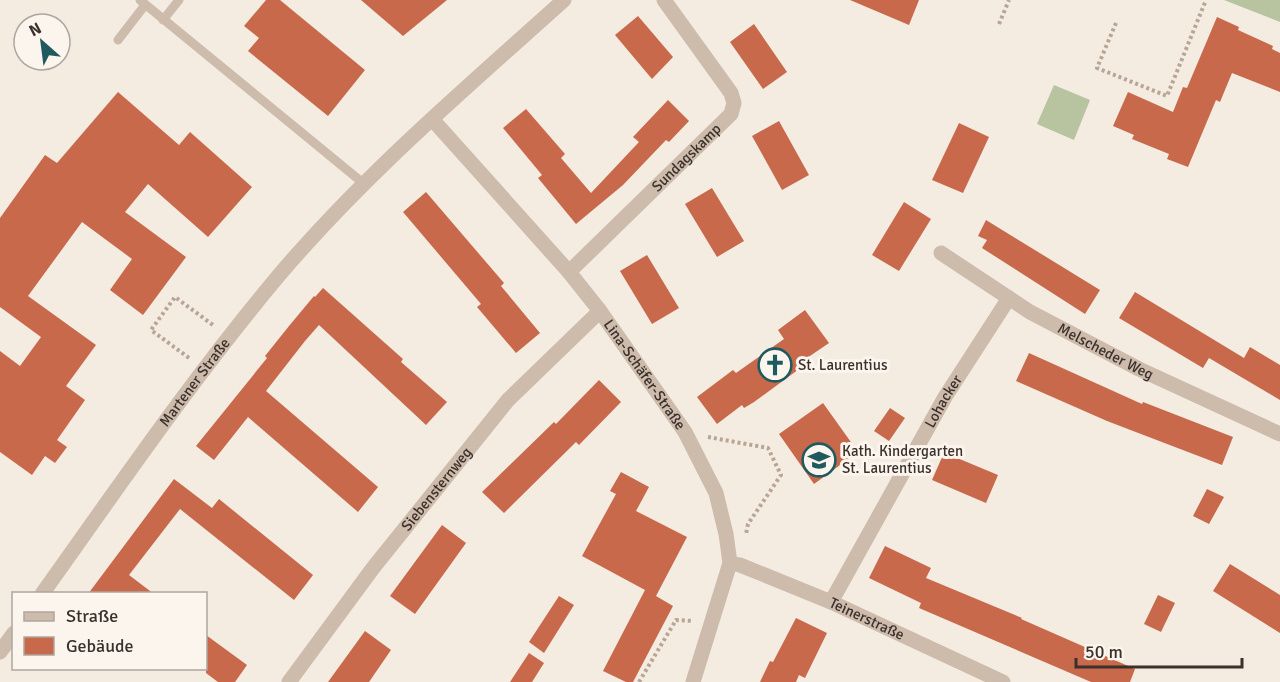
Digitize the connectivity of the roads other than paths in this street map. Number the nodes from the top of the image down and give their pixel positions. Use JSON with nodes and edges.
{"nodes":[{"id":1,"x":179,"y":0,"type":"edge"},
{"id":2,"x":564,"y":0,"type":"edge"},
{"id":3,"x":664,"y":0,"type":"edge"},
{"id":4,"x":142,"y":2,"type":"edge"},
{"id":5,"x":163,"y":20,"type":"junction"},
{"id":6,"x":118,"y":40,"type":"dead end"},
{"id":7,"x":432,"y":119,"type":"junction"},
{"id":8,"x":363,"y":183,"type":"junction"},
{"id":9,"x":941,"y":253,"type":"dead end"},
{"id":10,"x":569,"y":272,"type":"junction"},
{"id":11,"x":1009,"y":298,"type":"junction"},
{"id":12,"x":600,"y":311,"type":"junction"},
{"id":13,"x":1280,"y":434,"type":"edge"},
{"id":14,"x":735,"y":564,"type":"junction"},
{"id":15,"x":43,"y":592,"type":"edge"},
{"id":16,"x":831,"y":602,"type":"junction"},
{"id":17,"x":12,"y":636,"type":"edge"},
{"id":18,"x":0,"y":652,"type":"edge"},
{"id":19,"x":289,"y":682,"type":"edge"},
{"id":20,"x":693,"y":682,"type":"edge"},
{"id":21,"x":1003,"y":682,"type":"edge"}],
"edges":[{"from":1,"to":5,"type":"lane"},
{"from":2,"to":7,"type":"street","name":"Martener Straße"},
{"from":3,"to":10,"type":"street","name":"Sundagskamp"},
{"from":4,"to":5,"type":"lane"},
{"from":4,"to":6,"type":"lane"},
{"from":5,"to":8,"type":"lane"},
{"from":7,"to":8,"type":"street","name":"Martener Straße"},
{"from":7,"to":10,"type":"street","name":"Lina-Schäfer-Straße"},
{"from":8,"to":15,"type":"street","name":"Martener Straße"},
{"from":9,"to":11,"type":"street","name":"Melscheder Weg"},
{"from":10,"to":12,"type":"street","name":"Lina-Schäfer-Straße"},
{"from":11,"to":13,"type":"street","name":"Melscheder Weg"},
{"from":11,"to":16,"type":"street","name":"Lohacker"},
{"from":12,"to":14,"type":"street","name":"Lina-Schäfer-Straße"},
{"from":12,"to":19,"type":"street","name":"Siebensternweg"},
{"from":14,"to":16,"type":"street","name":"Teinerstraße"},
{"from":14,"to":20,"type":"street","name":"Lina-Schäfer-Straße"},
{"from":16,"to":21,"type":"street","name":"Teinerstraße"},
{"from":17,"to":18,"type":"street"}]}
